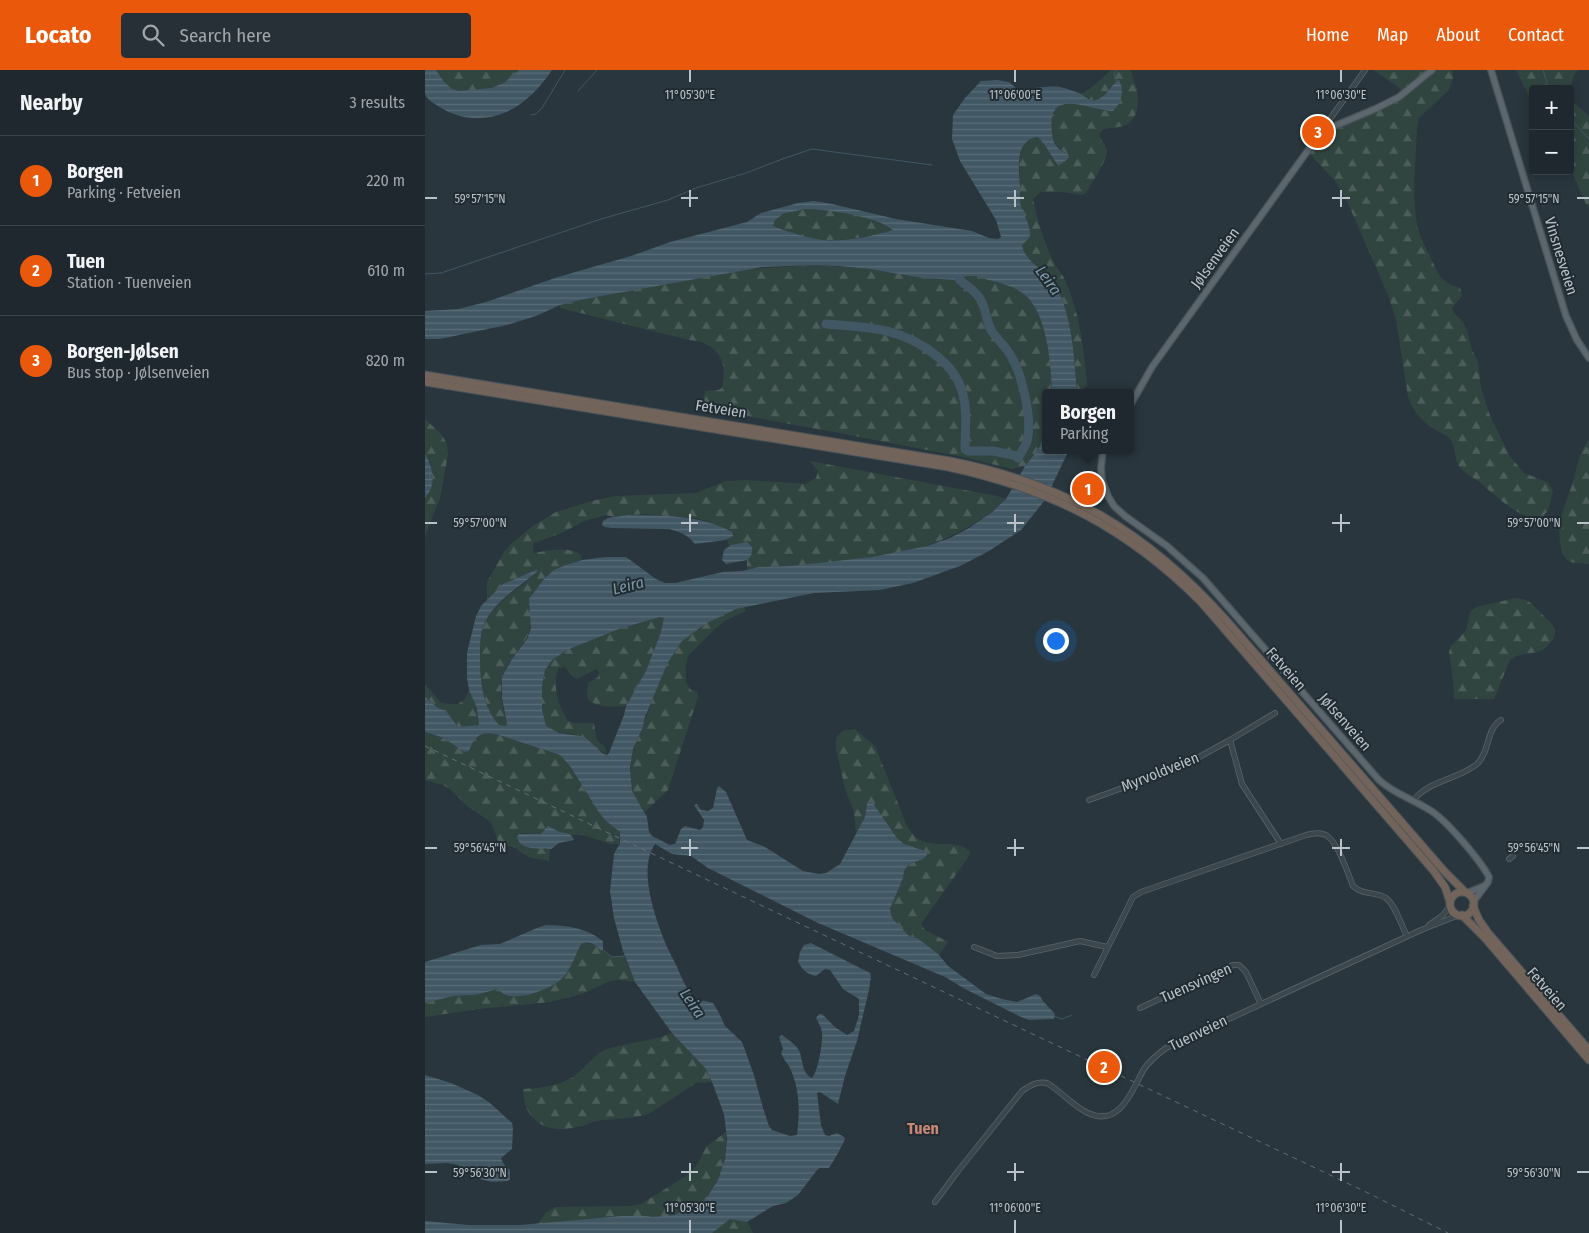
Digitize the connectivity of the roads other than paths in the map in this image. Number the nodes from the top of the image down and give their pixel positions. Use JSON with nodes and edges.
{"nodes":[{"id":1,"x":1365,"y":70,"type":"edge"},
{"id":2,"x":1432,"y":70,"type":"edge"},
{"id":3,"x":1491,"y":70,"type":"edge"},
{"id":4,"x":1326,"y":129,"type":"junction"},
{"id":5,"x":1589,"y":358,"type":"edge"},
{"id":6,"x":425,"y":375,"type":"edge"},
{"id":7,"x":425,"y":382,"type":"edge"},
{"id":8,"x":1134,"y":399,"type":"edge"},
{"id":9,"x":1102,"y":454,"type":"edge"},
{"id":10,"x":1010,"y":479,"type":"junction"},
{"id":11,"x":1058,"y":497,"type":"junction"},
{"id":12,"x":1275,"y":713,"type":"dead end"},
{"id":13,"x":1501,"y":720,"type":"dead end"},
{"id":14,"x":1230,"y":740,"type":"junction"},
{"id":15,"x":1089,"y":800,"type":"dead end"},
{"id":16,"x":1413,"y":801,"type":"junction"},
{"id":17,"x":1281,"y":844,"type":"junction"},
{"id":18,"x":1486,"y":885,"type":"junction"},
{"id":19,"x":1466,"y":893,"type":"junction"},
{"id":20,"x":1450,"y":904,"type":"junction"},
{"id":21,"x":1473,"y":904,"type":"junction"},
{"id":22,"x":1460,"y":915,"type":"junction"},
{"id":23,"x":1421,"y":930,"type":"junction"},
{"id":24,"x":1407,"y":936,"type":"junction"},
{"id":25,"x":975,"y":947,"type":"dead end"},
{"id":26,"x":1107,"y":947,"type":"junction"},
{"id":27,"x":1094,"y":975,"type":"dead end"},
{"id":28,"x":1261,"y":1004,"type":"junction"},
{"id":29,"x":1140,"y":1008,"type":"dead end"},
{"id":30,"x":1589,"y":1050,"type":"edge"},
{"id":31,"x":1589,"y":1060,"type":"edge"},
{"id":32,"x":935,"y":1202,"type":"dead end"}],
"edges":[{"from":1,"to":4,"type":"street","name":"Jølsenveien"},
{"from":2,"to":4,"type":"main road"},
{"from":3,"to":5,"type":"main road","name":"Vinsnesveien"},
{"from":4,"to":8,"type":"main road","name":"Jølsenveien"},
{"from":6,"to":10,"type":"highway","name":"Fetveien"},
{"from":7,"to":10,"type":"highway","name":"Fetveien"},
{"from":9,"to":16,"type":"main road","name":"Jølsenveien"},
{"from":10,"to":11,"type":"highway"},
{"from":11,"to":19,"type":"highway","name":"Fetveien"},
{"from":11,"to":20,"type":"highway","name":"Fetveien"},
{"from":12,"to":14,"type":"street","name":"Myrvoldveien"},
{"from":13,"to":16,"type":"street"},
{"from":14,"to":15,"type":"street","name":"Myrvoldveien"},
{"from":14,"to":17,"type":"street"},
{"from":16,"to":18,"type":"main road","name":"Jølsenveien"},
{"from":17,"to":24,"type":"street"},
{"from":17,"to":26,"type":"street"},
{"from":18,"to":19,"type":"main road"},
{"from":18,"to":21,"type":"main road"},
{"from":19,"to":20,"type":"highway"},
{"from":19,"to":21,"type":"highway"},
{"from":20,"to":22,"type":"highway"},
{"from":20,"to":23,"type":"street","name":"Tuenveien"},
{"from":21,"to":22,"type":"highway"},
{"from":21,"to":30,"type":"highway","name":"Fetveien"},
{"from":22,"to":23,"type":"street","name":"Tuenveien"},
{"from":22,"to":31,"type":"highway","name":"Fetveien"},
{"from":23,"to":24,"type":"street","name":"Tuenveien"},
{"from":24,"to":28,"type":"street","name":"Tuenveien"},
{"from":25,"to":26,"type":"street"},
{"from":26,"to":27,"type":"street"},
{"from":28,"to":29,"type":"street","name":"Tuensvingen"},
{"from":28,"to":32,"type":"street","name":"Tuenveien"}]}
